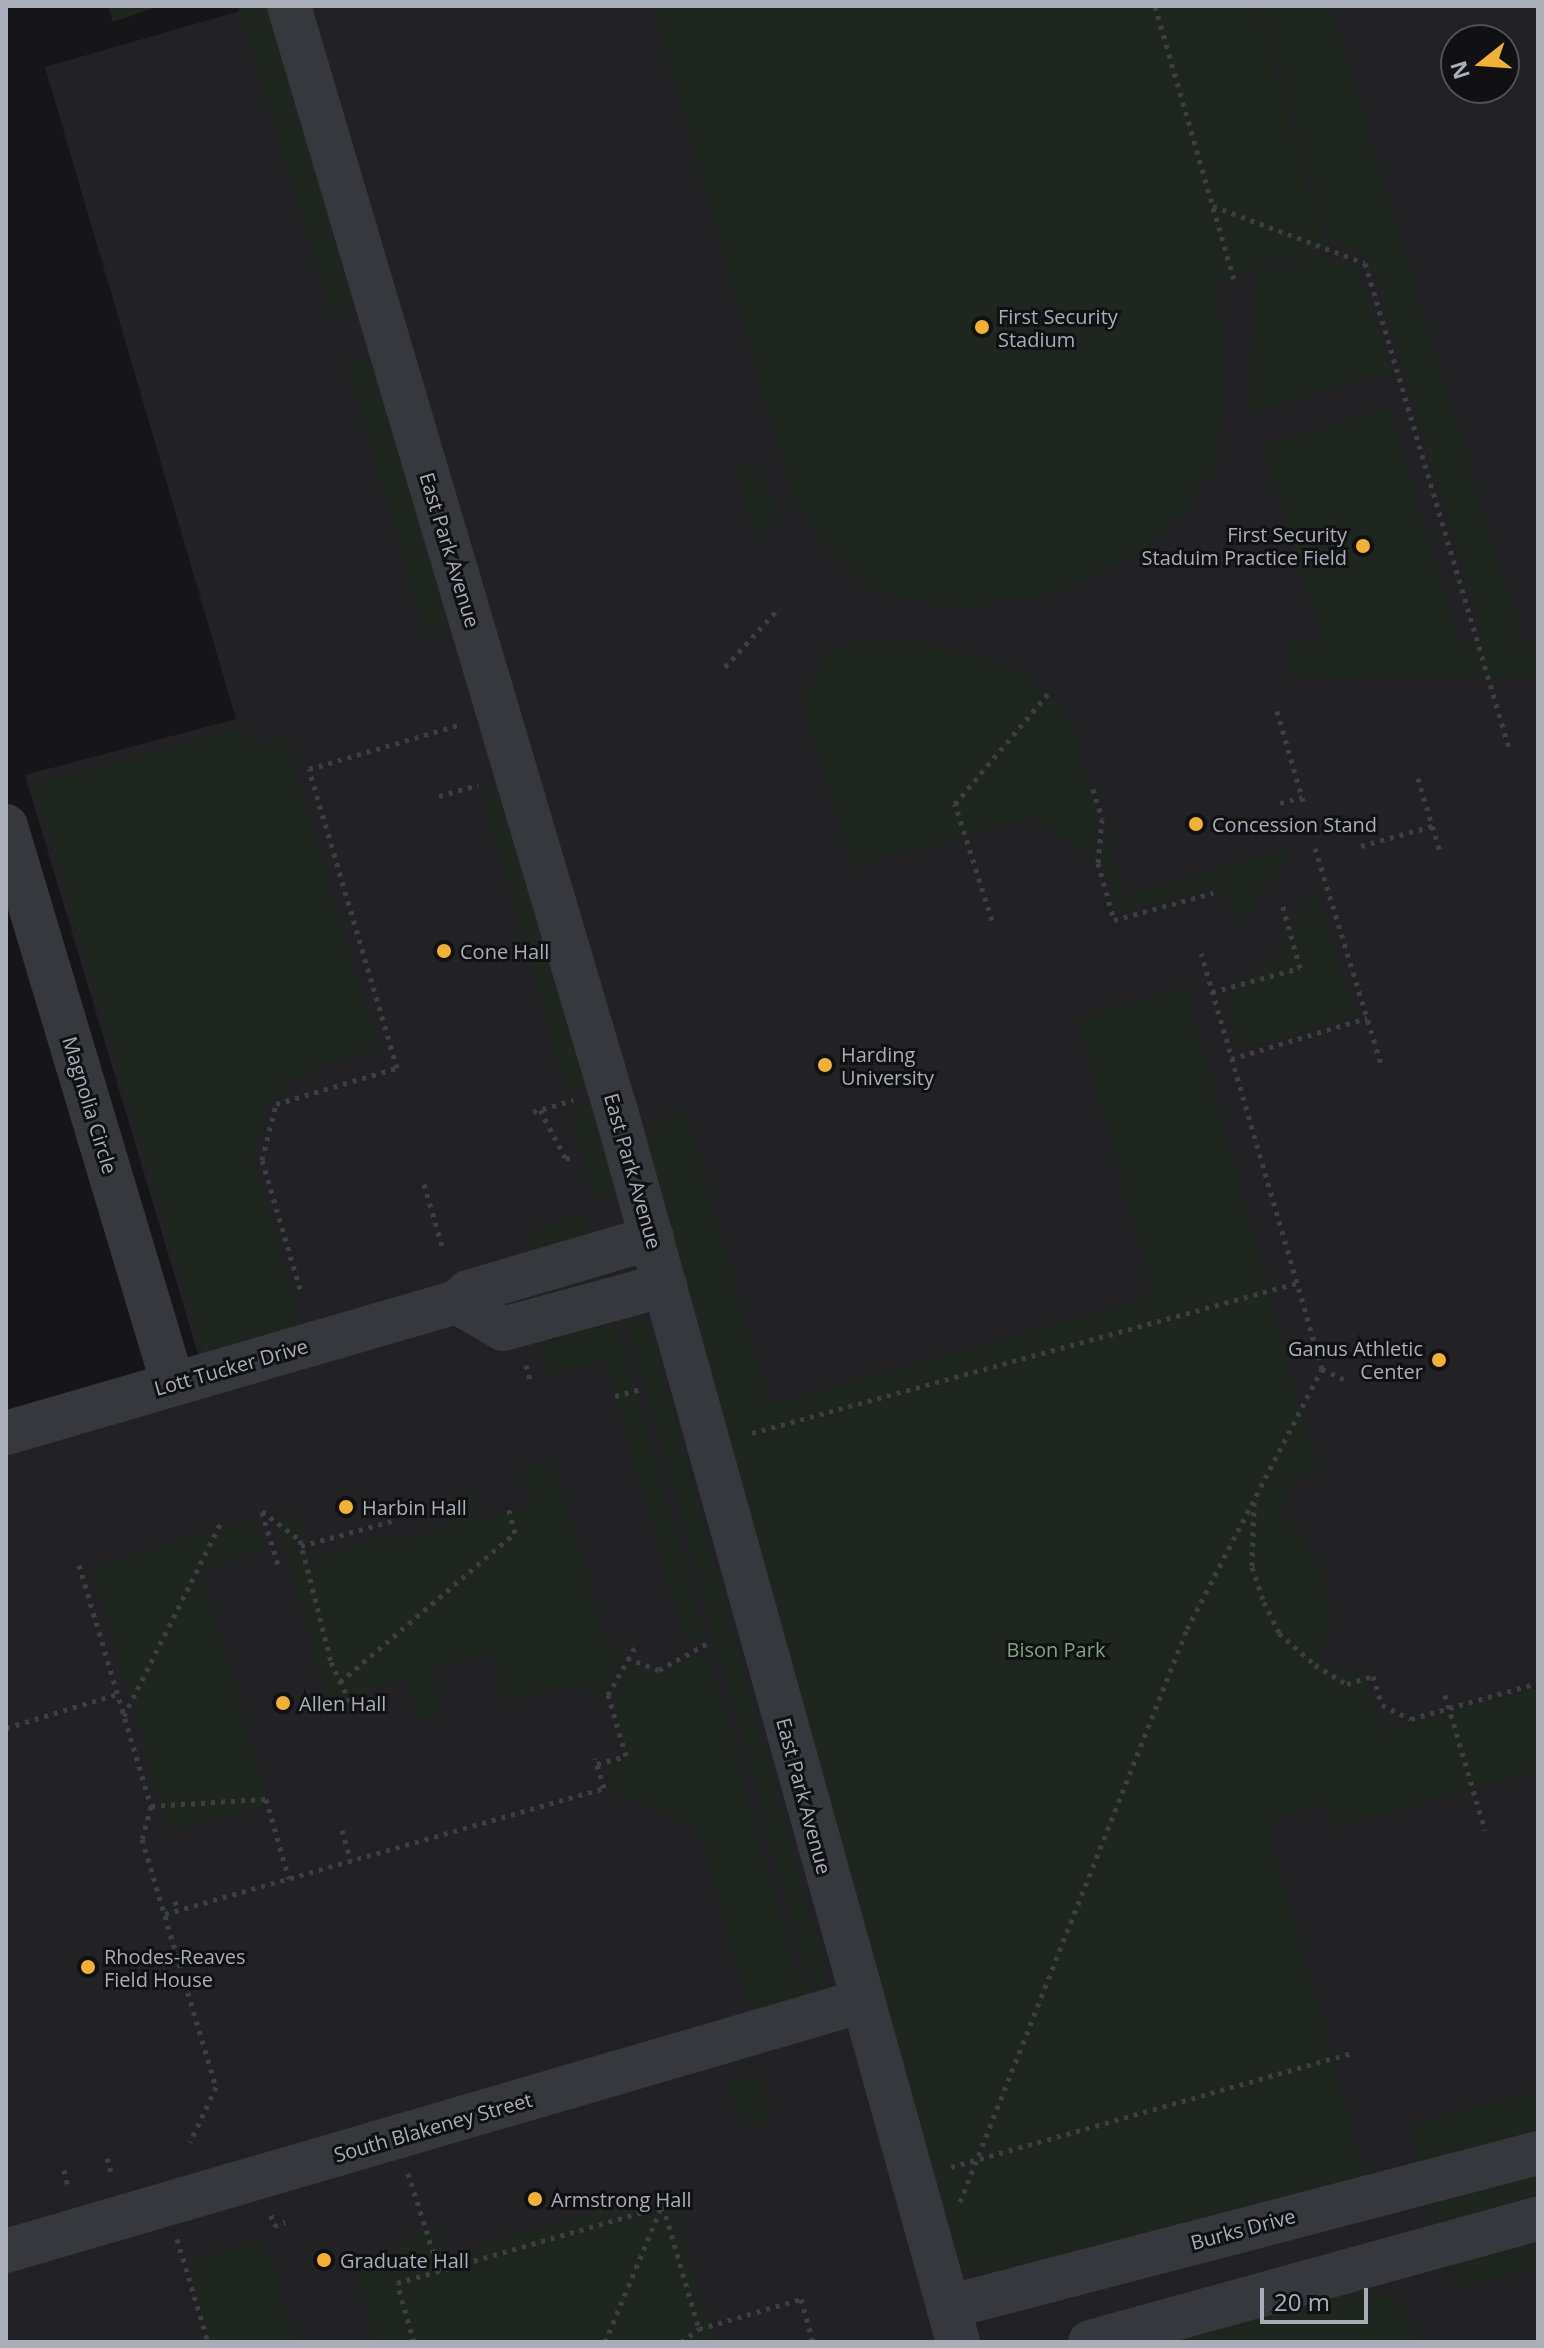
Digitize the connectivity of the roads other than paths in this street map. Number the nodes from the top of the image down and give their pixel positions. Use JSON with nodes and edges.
{"nodes":[{"id":1,"x":289,"y":6,"type":"edge"},
{"id":2,"x":6,"y":826,"type":"edge"},
{"id":3,"x":658,"y":1261,"type":"junction"},
{"id":4,"x":173,"y":1384,"type":"junction"},
{"id":5,"x":6,"y":1433,"type":"edge"},
{"id":6,"x":859,"y":2002,"type":"junction"},
{"id":7,"x":1538,"y":2153,"type":"edge"},
{"id":8,"x":1538,"y":2219,"type":"edge"},
{"id":9,"x":6,"y":2251,"type":"edge"},
{"id":10,"x":953,"y":2325,"type":"edge"},
{"id":11,"x":1090,"y":2342,"type":"edge"}],
"edges":[{"from":1,"to":3,"type":"street","name":"East Park Avenue"},
{"from":2,"to":4,"type":"street","name":"Magnolia Circle"},
{"from":3,"to":4,"type":"street","name":"Lott Tucker Drive"},
{"from":3,"to":6,"type":"street","name":"East Park Avenue"},
{"from":4,"to":5,"type":"street","name":"Lott Tucker Drive"},
{"from":6,"to":9,"type":"street","name":"South Blakeney Street"},
{"from":6,"to":10,"type":"street","name":"East Park Avenue"},
{"from":7,"to":10,"type":"street","name":"Burks Drive"},
{"from":8,"to":11,"type":"street"}]}
